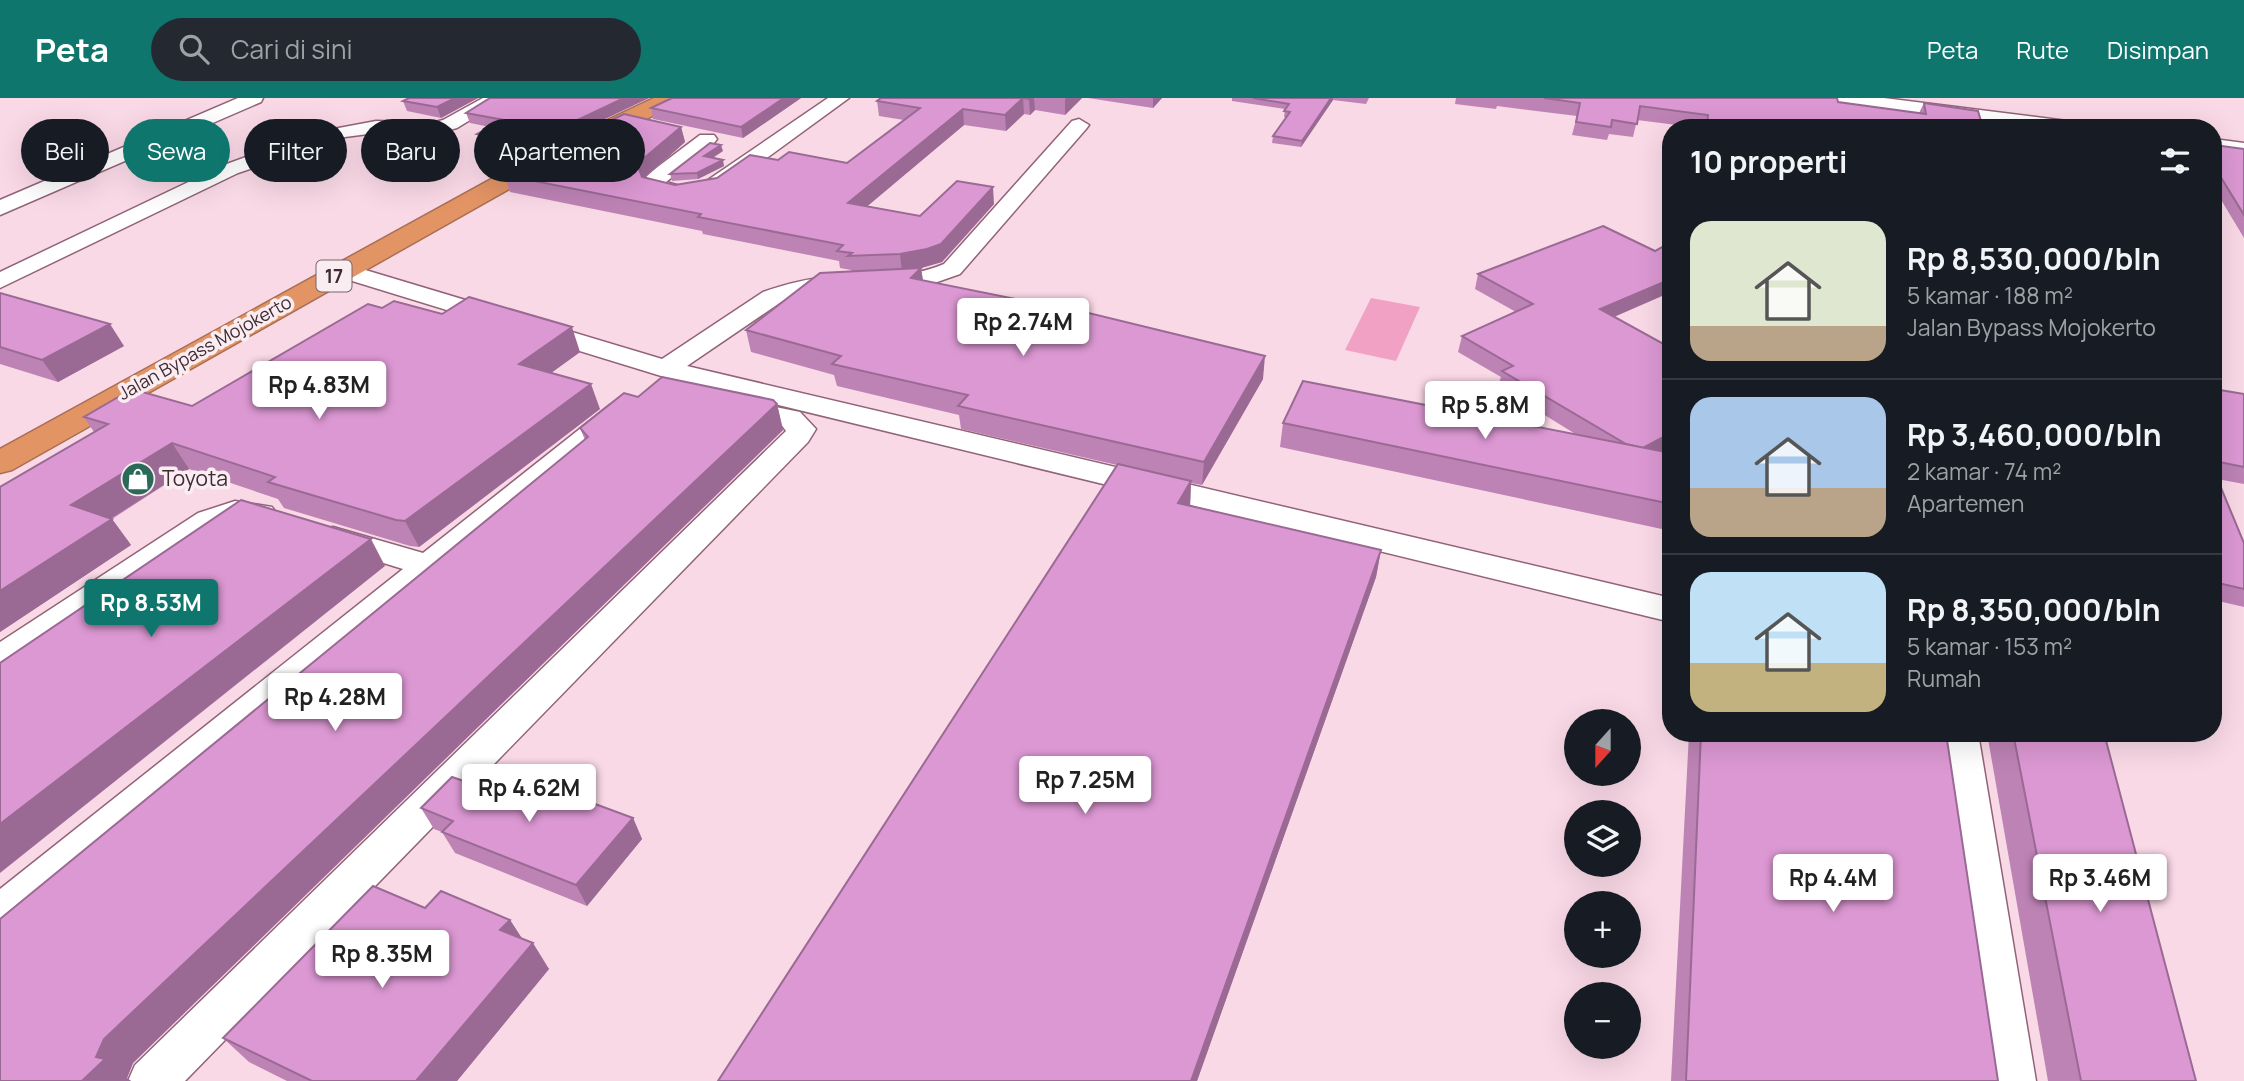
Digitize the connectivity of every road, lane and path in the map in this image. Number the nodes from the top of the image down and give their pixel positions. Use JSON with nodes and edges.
{"nodes":[{"id":1,"x":254,"y":98,"type":"edge"},
{"id":2,"x":497,"y":98,"type":"edge"},
{"id":3,"x":672,"y":98,"type":"edge"},
{"id":4,"x":840,"y":98,"type":"edge"},
{"id":5,"x":1839,"y":98,"type":"edge"},
{"id":6,"x":1892,"y":104,"type":"junction"},
{"id":7,"x":628,"y":119,"type":"edge"},
{"id":8,"x":1894,"y":119,"type":"edge"},
{"id":9,"x":1966,"y":119,"type":"edge"},
{"id":10,"x":645,"y":125,"type":"edge"},
{"id":11,"x":1079,"y":125,"type":"dead end"},
{"id":12,"x":657,"y":128,"type":"edge"},
{"id":13,"x":682,"y":134,"type":"dead end"},
{"id":14,"x":707,"y":139,"type":"junction"},
{"id":15,"x":2222,"y":146,"type":"edge"},
{"id":16,"x":2244,"y":149,"type":"edge"},
{"id":17,"x":764,"y":151,"type":"junction"},
{"id":18,"x":504,"y":182,"type":"edge"},
{"id":19,"x":0,"y":208,"type":"edge"},
{"id":20,"x":344,"y":271,"type":"junction"},
{"id":21,"x":0,"y":281,"type":"edge"},
{"id":22,"x":666,"y":368,"type":"junction"},
{"id":23,"x":0,"y":463,"type":"edge"},
{"id":24,"x":429,"y":566,"type":"junction"},
{"id":25,"x":1662,"y":608,"type":"edge"},
{"id":26,"x":0,"y":659,"type":"edge"},
{"id":27,"x":1960,"y":742,"type":"edge"},
{"id":28,"x":0,"y":914,"type":"edge"},
{"id":29,"x":152,"y":1081,"type":"edge"},
{"id":30,"x":2012,"y":1081,"type":"edge"}],
"edges":[{"from":1,"to":19,"type":"street"},
{"from":2,"to":21,"type":"street"},
{"from":3,"to":7,"type":"highway","name":"Jalan Bypass Mojokerto","number":"17"},
{"from":4,"to":17,"type":"street"},
{"from":5,"to":6,"type":"street"},
{"from":6,"to":8,"type":"street"},
{"from":6,"to":9,"type":"street"},
{"from":10,"to":12,"type":"street"},
{"from":11,"to":22,"type":"street"},
{"from":13,"to":14,"type":"street"},
{"from":14,"to":17,"type":"street"},
{"from":14,"to":17,"type":"street"},
{"from":15,"to":16,"type":"street"},
{"from":18,"to":20,"type":"highway","name":"Jalan Bypass Mojokerto","number":"17"},
{"from":20,"to":22,"type":"street"},
{"from":20,"to":23,"type":"highway","name":"Jalan Bypass Mojokerto","number":"17"},
{"from":22,"to":25,"type":"street"},
{"from":24,"to":26,"type":"street"},
{"from":24,"to":28,"type":"street"},
{"from":24,"to":29,"type":"street"},
{"from":27,"to":30,"type":"street"}]}
